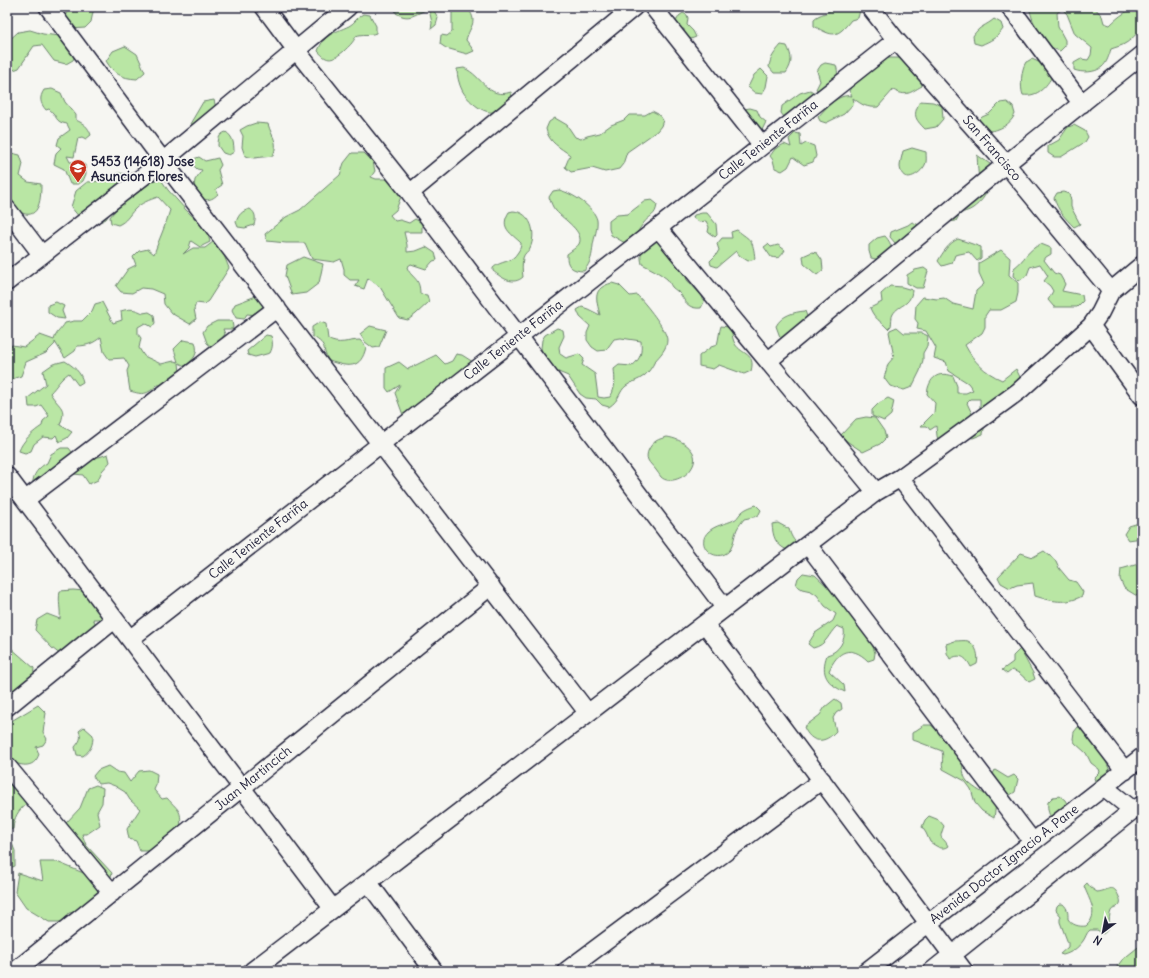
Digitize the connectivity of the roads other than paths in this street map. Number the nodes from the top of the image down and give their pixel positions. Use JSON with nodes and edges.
{"nodes":[{"id":1,"x":48,"y":7,"type":"edge"},
{"id":2,"x":264,"y":7,"type":"edge"},
{"id":3,"x":348,"y":7,"type":"edge"},
{"id":4,"x":634,"y":7,"type":"edge"},
{"id":5,"x":653,"y":7,"type":"edge"},
{"id":6,"x":870,"y":7,"type":"edge"},
{"id":7,"x":1010,"y":7,"type":"edge"},
{"id":8,"x":896,"y":40,"type":"junction"},
{"id":9,"x":296,"y":50,"type":"junction"},
{"id":10,"x":1142,"y":55,"type":"edge"},
{"id":11,"x":1082,"y":104,"type":"junction"},
{"id":12,"x":762,"y":145,"type":"junction"},
{"id":13,"x":163,"y":161,"type":"junction"},
{"id":14,"x":1006,"y":164,"type":"junction"},
{"id":15,"x":410,"y":193,"type":"junction"},
{"id":16,"x":7,"y":209,"type":"edge"},
{"id":17,"x":658,"y":228,"type":"junction"},
{"id":18,"x":42,"y":255,"type":"junction"},
{"id":19,"x":1142,"y":265,"type":"edge"},
{"id":20,"x":7,"y":282,"type":"edge"},
{"id":21,"x":1111,"y":291,"type":"junction"},
{"id":22,"x":277,"y":308,"type":"junction"},
{"id":23,"x":1091,"y":326,"type":"junction"},
{"id":24,"x":518,"y":337,"type":"junction"},
{"id":25,"x":768,"y":361,"type":"junction"},
{"id":26,"x":1142,"y":396,"type":"edge"},
{"id":27,"x":381,"y":443,"type":"junction"},
{"id":28,"x":7,"y":476,"type":"edge"},
{"id":29,"x":900,"y":478,"type":"junction"},
{"id":30,"x":876,"y":492,"type":"junction"},
{"id":31,"x":25,"y":500,"type":"junction"},
{"id":32,"x":808,"y":544,"type":"junction"},
{"id":33,"x":491,"y":586,"type":"junction"},
{"id":34,"x":725,"y":608,"type":"junction"},
{"id":35,"x":114,"y":620,"type":"junction"},
{"id":36,"x":704,"y":624,"type":"junction"},
{"id":37,"x":130,"y":639,"type":"junction"},
{"id":38,"x":7,"y":707,"type":"edge"},
{"id":39,"x":588,"y":713,"type":"junction"},
{"id":40,"x":1142,"y":758,"type":"edge"},
{"id":41,"x":7,"y":766,"type":"edge"},
{"id":42,"x":1125,"y":771,"type":"junction"},
{"id":43,"x":822,"y":780,"type":"junction"},
{"id":44,"x":1104,"y":787,"type":"junction"},
{"id":45,"x":242,"y":788,"type":"junction"},
{"id":46,"x":1138,"y":808,"type":"edge"},
{"id":47,"x":1033,"y":842,"type":"junction"},
{"id":48,"x":368,"y":882,"type":"junction"},
{"id":49,"x":112,"y":893,"type":"junction"},
{"id":50,"x":333,"y":909,"type":"junction"},
{"id":51,"x":928,"y":923,"type":"junction"},
{"id":52,"x":952,"y":955,"type":"junction"},
{"id":53,"x":16,"y":971,"type":"edge"},
{"id":54,"x":252,"y":971,"type":"edge"},
{"id":55,"x":434,"y":971,"type":"edge"},
{"id":56,"x":566,"y":971,"type":"edge"},
{"id":57,"x":867,"y":971,"type":"edge"},
{"id":58,"x":932,"y":971,"type":"edge"},
{"id":59,"x":964,"y":971,"type":"edge"}],
"edges":[{"from":1,"to":13,"type":"street"},
{"from":2,"to":9,"type":"street"},
{"from":3,"to":9,"type":"street"},
{"from":4,"to":15,"type":"street"},
{"from":5,"to":12,"type":"street"},
{"from":6,"to":8,"type":"street","name":"San Francisco"},
{"from":7,"to":11,"type":"street"},
{"from":8,"to":12,"type":"street","name":"Calle Teniente Fariña"},
{"from":8,"to":14,"type":"street","name":"San Francisco"},
{"from":9,"to":13,"type":"street"},
{"from":9,"to":15,"type":"street"},
{"from":10,"to":11,"type":"street"},
{"from":11,"to":14,"type":"street"},
{"from":12,"to":17,"type":"street","name":"Calle Teniente Fariña"},
{"from":13,"to":18,"type":"street"},
{"from":13,"to":22,"type":"street"},
{"from":14,"to":21,"type":"street","name":"San Francisco"},
{"from":14,"to":25,"type":"street"},
{"from":15,"to":24,"type":"street"},
{"from":16,"to":18,"type":"street"},
{"from":17,"to":24,"type":"street","name":"Calle Teniente Fariña"},
{"from":17,"to":25,"type":"street"},
{"from":18,"to":20,"type":"street"},
{"from":19,"to":21,"type":"street"},
{"from":21,"to":23,"type":"street"},
{"from":22,"to":27,"type":"street"},
{"from":22,"to":31,"type":"street"},
{"from":23,"to":26,"type":"street"},
{"from":23,"to":29,"type":"street"},
{"from":24,"to":27,"type":"street","name":"Calle Teniente Fariña"},
{"from":24,"to":34,"type":"street"},
{"from":25,"to":30,"type":"street"},
{"from":27,"to":33,"type":"street"},
{"from":27,"to":37,"type":"street","name":"Calle Teniente Fariña"},
{"from":28,"to":31,"type":"street"},
{"from":29,"to":30,"type":"street"},
{"from":29,"to":42,"type":"street"},
{"from":30,"to":32,"type":"street"},
{"from":31,"to":35,"type":"street"},
{"from":32,"to":34,"type":"street"},
{"from":32,"to":47,"type":"street"},
{"from":33,"to":39,"type":"street"},
{"from":33,"to":45,"type":"street","name":"Juan Martincich"},
{"from":34,"to":36,"type":"street"},
{"from":35,"to":37,"type":"street"},
{"from":35,"to":38,"type":"street"},
{"from":36,"to":39,"type":"street"},
{"from":36,"to":43,"type":"street"},
{"from":37,"to":45,"type":"street"},
{"from":39,"to":48,"type":"street"},
{"from":40,"to":42,"type":"street","name":"Avenida Doctor Ignacio A. Pane"},
{"from":41,"to":49,"type":"street"},
{"from":42,"to":44,"type":"street","name":"Avenida Doctor Ignacio A. Pane"},
{"from":43,"to":51,"type":"street"},
{"from":43,"to":56,"type":"street"},
{"from":44,"to":46,"type":"street"},
{"from":44,"to":47,"type":"street","name":"Avenida Doctor Ignacio A. Pane"},
{"from":45,"to":49,"type":"street","name":"Juan Martincich"},
{"from":45,"to":50,"type":"street"},
{"from":46,"to":52,"type":"street"},
{"from":47,"to":51,"type":"street","name":"Avenida Doctor Ignacio A. Pane"},
{"from":48,"to":50,"type":"street"},
{"from":48,"to":55,"type":"street"},
{"from":49,"to":53,"type":"street","name":"Juan Martincich"},
{"from":50,"to":54,"type":"street"},
{"from":51,"to":52,"type":"street"},
{"from":51,"to":57,"type":"street","name":"Avenida Doctor Ignacio A. Pane"},
{"from":52,"to":58,"type":"street"},
{"from":52,"to":59,"type":"street"}]}
